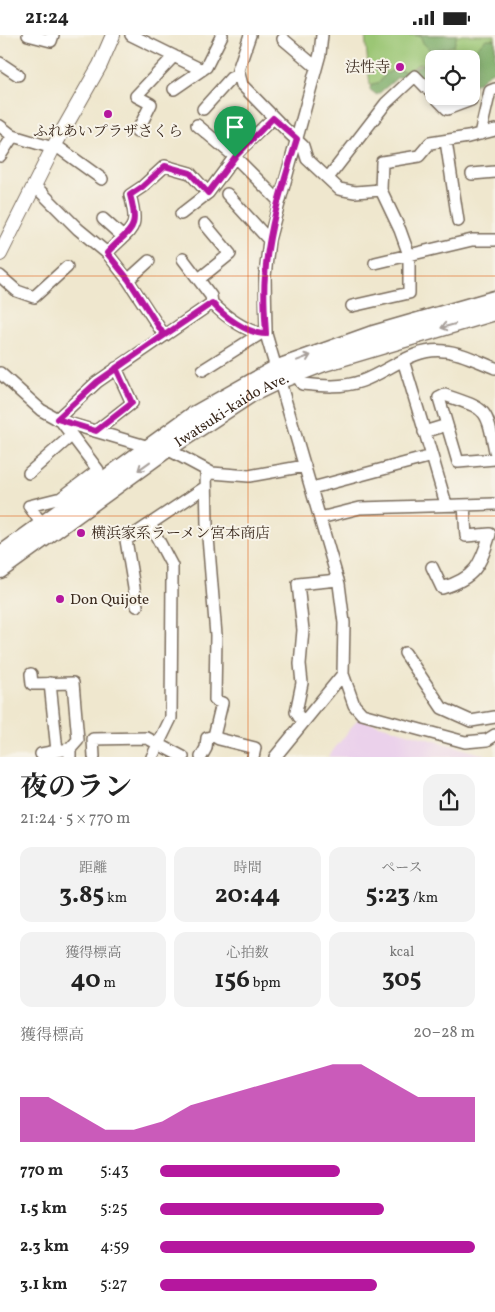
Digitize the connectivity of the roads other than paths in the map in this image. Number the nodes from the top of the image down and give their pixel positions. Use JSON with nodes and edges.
{"nodes":[{"id":1,"x":28,"y":35,"type":"edge"},
{"id":2,"x":53,"y":35,"type":"edge"},
{"id":3,"x":113,"y":35,"type":"edge"},
{"id":4,"x":131,"y":35,"type":"edge"},
{"id":5,"x":222,"y":35,"type":"edge"},
{"id":6,"x":250,"y":35,"type":"edge"},
{"id":7,"x":319,"y":37,"type":"edge"},
{"id":8,"x":283,"y":39,"type":"dead end"},
{"id":9,"x":174,"y":56,"type":"junction"},
{"id":10,"x":0,"y":63,"type":"edge"},
{"id":11,"x":316,"y":67,"type":"junction"},
{"id":12,"x":202,"y":70,"type":"junction"},
{"id":13,"x":18,"y":75,"type":"dead end"},
{"id":14,"x":238,"y":75,"type":"junction"},
{"id":15,"x":425,"y":86,"type":"edge"},
{"id":16,"x":174,"y":89,"type":"dead end"},
{"id":17,"x":495,"y":89,"type":"edge"},
{"id":18,"x":443,"y":105,"type":"edge"},
{"id":19,"x":458,"y":105,"type":"edge"},
{"id":20,"x":203,"y":109,"type":"dead end"},
{"id":21,"x":273,"y":118,"type":"junction"},
{"id":22,"x":197,"y":125,"type":"dead end"},
{"id":23,"x":0,"y":126,"type":"edge"},
{"id":24,"x":495,"y":130,"type":"edge"},
{"id":25,"x":136,"y":132,"type":"dead end"},
{"id":26,"x":480,"y":134,"type":"junction"},
{"id":27,"x":13,"y":136,"type":"junction"},
{"id":28,"x":297,"y":139,"type":"junction"},
{"id":29,"x":446,"y":141,"type":"junction"},
{"id":30,"x":54,"y":146,"type":"junction"},
{"id":31,"x":0,"y":157,"type":"edge"},
{"id":32,"x":235,"y":157,"type":"junction"},
{"id":33,"x":495,"y":172,"type":"edge"},
{"id":34,"x":472,"y":174,"type":"dead end"},
{"id":35,"x":328,"y":178,"type":"junction"},
{"id":36,"x":102,"y":179,"type":"dead end"},
{"id":37,"x":34,"y":186,"type":"junction"},
{"id":38,"x":380,"y":190,"type":"junction"},
{"id":39,"x":208,"y":193,"type":"junction"},
{"id":40,"x":227,"y":194,"type":"dead end"},
{"id":41,"x":278,"y":200,"type":"junction"},
{"id":42,"x":181,"y":214,"type":"dead end"},
{"id":43,"x":103,"y":219,"type":"dead end"},
{"id":44,"x":458,"y":221,"type":"dead end"},
{"id":45,"x":205,"y":224,"type":"dead end"},
{"id":46,"x":123,"y":237,"type":"junction"},
{"id":47,"x":269,"y":240,"type":"junction"},
{"id":48,"x":495,"y":240,"type":"edge"},
{"id":49,"x":107,"y":253,"type":"junction"},
{"id":50,"x":0,"y":254,"type":"edge"},
{"id":51,"x":409,"y":255,"type":"junction"},
{"id":52,"x":183,"y":259,"type":"dead end"},
{"id":53,"x":149,"y":261,"type":"dead end"},
{"id":54,"x":375,"y":263,"type":"dead end"},
{"id":55,"x":67,"y":267,"type":"dead end"},
{"id":56,"x":0,"y":276,"type":"edge"},
{"id":57,"x":128,"y":279,"type":"junction"},
{"id":58,"x":199,"y":279,"type":"junction"},
{"id":59,"x":495,"y":299,"type":"edge"},
{"id":60,"x":212,"y":303,"type":"junction"},
{"id":61,"x":352,"y":306,"type":"dead end"},
{"id":62,"x":495,"y":312,"type":"edge"},
{"id":63,"x":263,"y":334,"type":"junction"},
{"id":64,"x":164,"y":335,"type":"junction"},
{"id":65,"x":403,"y":360,"type":"junction"},
{"id":66,"x":116,"y":368,"type":"junction"},
{"id":67,"x":495,"y":368,"type":"edge"},
{"id":68,"x":203,"y":370,"type":"dead end"},
{"id":69,"x":0,"y":373,"type":"edge"},
{"id":70,"x":296,"y":374,"type":"junction"},
{"id":71,"x":277,"y":375,"type":"junction"},
{"id":72,"x":59,"y":420,"type":"junction"},
{"id":73,"x":447,"y":425,"type":"junction"},
{"id":74,"x":96,"y":431,"type":"junction"},
{"id":75,"x":424,"y":432,"type":"junction"},
{"id":76,"x":71,"y":436,"type":"junction"},
{"id":77,"x":149,"y":447,"type":"junction"},
{"id":78,"x":167,"y":449,"type":"junction"},
{"id":79,"x":495,"y":451,"type":"edge"},
{"id":80,"x":432,"y":456,"type":"junction"},
{"id":81,"x":495,"y":459,"type":"edge"},
{"id":82,"x":305,"y":466,"type":"junction"},
{"id":83,"x":206,"y":471,"type":"junction"},
{"id":84,"x":29,"y":473,"type":"dead end"},
{"id":85,"x":204,"y":488,"type":"junction"},
{"id":86,"x":312,"y":488,"type":"junction"},
{"id":87,"x":446,"y":504,"type":"junction"},
{"id":88,"x":495,"y":504,"type":"edge"},
{"id":89,"x":464,"y":505,"type":"junction"},
{"id":90,"x":320,"y":518,"type":"junction"},
{"id":91,"x":42,"y":524,"type":"junction"},
{"id":92,"x":151,"y":526,"type":"junction"},
{"id":93,"x":0,"y":555,"type":"edge"},
{"id":94,"x":482,"y":557,"type":"junction"},
{"id":95,"x":495,"y":558,"type":"edge"},
{"id":96,"x":432,"y":567,"type":"dead end"},
{"id":97,"x":0,"y":569,"type":"edge"},
{"id":98,"x":338,"y":581,"type":"junction"},
{"id":99,"x":137,"y":606,"type":"dead end"},
{"id":100,"x":405,"y":653,"type":"dead end"},
{"id":101,"x":31,"y":674,"type":"dead end"},
{"id":102,"x":343,"y":674,"type":"junction"},
{"id":103,"x":50,"y":683,"type":"junction"},
{"id":104,"x":495,"y":717,"type":"edge"},
{"id":105,"x":305,"y":720,"type":"junction"},
{"id":106,"x":495,"y":735,"type":"edge"},
{"id":107,"x":214,"y":736,"type":"junction"},
{"id":108,"x":158,"y":744,"type":"junction"},
{"id":109,"x":57,"y":751,"type":"junction"},
{"id":110,"x":70,"y":753,"type":"edge"},
{"id":111,"x":41,"y":754,"type":"dead end"},
{"id":112,"x":94,"y":757,"type":"edge"},
{"id":113,"x":152,"y":757,"type":"edge"},
{"id":114,"x":183,"y":757,"type":"edge"},
{"id":115,"x":201,"y":757,"type":"edge"},
{"id":116,"x":253,"y":757,"type":"edge"},
{"id":117,"x":275,"y":757,"type":"edge"}],
"edges":[{"from":1,"to":2,"type":"street"},
{"from":3,"to":30,"type":"main road"},
{"from":4,"to":9,"type":"street"},
{"from":5,"to":12,"type":"street"},
{"from":6,"to":14,"type":"street"},
{"from":7,"to":11,"type":"street"},
{"from":8,"to":11,"type":"street"},
{"from":9,"to":12,"type":"street"},
{"from":9,"to":25,"type":"street"},
{"from":10,"to":13,"type":"street"},
{"from":11,"to":28,"type":"street"},
{"from":12,"to":16,"type":"street"},
{"from":14,"to":20,"type":"street"},
{"from":14,"to":21,"type":"street"},
{"from":15,"to":35,"type":"street"},
{"from":17,"to":26,"type":"street"},
{"from":18,"to":19,"type":"street"},
{"from":21,"to":28,"type":"street"},
{"from":21,"to":32,"type":"street"},
{"from":22,"to":32,"type":"street"},
{"from":23,"to":27,"type":"street"},
{"from":24,"to":26,"type":"street"},
{"from":26,"to":29,"type":"street"},
{"from":27,"to":30,"type":"street"},
{"from":27,"to":31,"type":"street"},
{"from":28,"to":35,"type":"street"},
{"from":28,"to":41,"type":"street"},
{"from":29,"to":38,"type":"street"},
{"from":29,"to":44,"type":"street"},
{"from":30,"to":36,"type":"street"},
{"from":30,"to":37,"type":"main road"},
{"from":32,"to":39,"type":"street"},
{"from":32,"to":41,"type":"street"},
{"from":33,"to":34,"type":"street"},
{"from":35,"to":38,"type":"street"},
{"from":37,"to":49,"type":"street"},
{"from":37,"to":50,"type":"main road"},
{"from":38,"to":51,"type":"street"},
{"from":39,"to":42,"type":"street"},
{"from":39,"to":46,"type":"street"},
{"from":40,"to":47,"type":"street"},
{"from":41,"to":47,"type":"street"},
{"from":43,"to":46,"type":"street"},
{"from":45,"to":58,"type":"street"},
{"from":46,"to":49,"type":"street"},
{"from":47,"to":63,"type":"street"},
{"from":48,"to":51,"type":"street"},
{"from":49,"to":57,"type":"street"},
{"from":51,"to":54,"type":"street"},
{"from":51,"to":61,"type":"street"},
{"from":52,"to":58,"type":"street"},
{"from":53,"to":57,"type":"street"},
{"from":55,"to":56,"type":"street"},
{"from":57,"to":64,"type":"street"},
{"from":58,"to":60,"type":"street"},
{"from":71,"to":59,"type":"highway","name":"Iwatsuki-kaido Ave.","one_way":true},
{"from":60,"to":63,"type":"street"},
{"from":60,"to":64,"type":"street"},
{"from":62,"to":70,"type":"highway","name":"Iwatsuki-kaido Ave.","one_way":true},
{"from":63,"to":68,"type":"street"},
{"from":63,"to":71,"type":"street"},
{"from":64,"to":66,"type":"street"},
{"from":65,"to":67,"type":"street"},
{"from":65,"to":70,"type":"street"},
{"from":65,"to":75,"type":"street"},
{"from":66,"to":72,"type":"street"},
{"from":66,"to":74,"type":"street"},
{"from":69,"to":72,"type":"street"},
{"from":70,"to":71,"type":"highway","name":"Iwatsuki-kaido Ave."},
{"from":71,"to":77,"type":"highway","name":"Iwatsuki-kaido Ave."},
{"from":71,"to":78,"type":"highway","name":"Iwatsuki-kaido Ave."},
{"from":71,"to":82,"type":"street"},
{"from":72,"to":74,"type":"street"},
{"from":72,"to":76,"type":"street"},
{"from":73,"to":75,"type":"street"},
{"from":73,"to":79,"type":"street"},
{"from":73,"to":81,"type":"street"},
{"from":74,"to":77,"type":"street"},
{"from":75,"to":80,"type":"street"},
{"from":76,"to":84,"type":"street"},
{"from":76,"to":91,"type":"street"},
{"from":77,"to":91,"type":"highway","name":"Iwatsuki-kaido Ave."},
{"from":78,"to":83,"type":"street"},
{"from":78,"to":97,"type":"highway","name":"Iwatsuki-kaido Ave.","one_way":true},
{"from":80,"to":86,"type":"street"},
{"from":80,"to":87,"type":"street"},
{"from":82,"to":83,"type":"street"},
{"from":82,"to":86,"type":"street"},
{"from":83,"to":85,"type":"street"},
{"from":85,"to":92,"type":"street"},
{"from":85,"to":107,"type":"street"},
{"from":86,"to":90,"type":"street"},
{"from":87,"to":89,"type":"street"},
{"from":87,"to":90,"type":"street"},
{"from":88,"to":89,"type":"street"},
{"from":89,"to":94,"type":"street"},
{"from":90,"to":98,"type":"street"},
{"from":91,"to":93,"type":"highway","name":"Iwatsuki-kaido Ave."},
{"from":92,"to":99,"type":"street"},
{"from":92,"to":108,"type":"street"},
{"from":94,"to":95,"type":"street"},
{"from":94,"to":96,"type":"street"},
{"from":98,"to":102,"type":"street"},
{"from":98,"to":105,"type":"street"},
{"from":100,"to":104,"type":"street"},
{"from":101,"to":103,"type":"street"},
{"from":102,"to":105,"type":"street"},
{"from":102,"to":106,"type":"street"},
{"from":103,"to":109,"type":"street"},
{"from":103,"to":110,"type":"street"},
{"from":105,"to":117,"type":"street"},
{"from":107,"to":115,"type":"street"},
{"from":107,"to":116,"type":"street"},
{"from":108,"to":112,"type":"street"},
{"from":108,"to":113,"type":"street"},
{"from":108,"to":114,"type":"street"},
{"from":109,"to":110,"type":"street"},
{"from":109,"to":111,"type":"street"}]}
